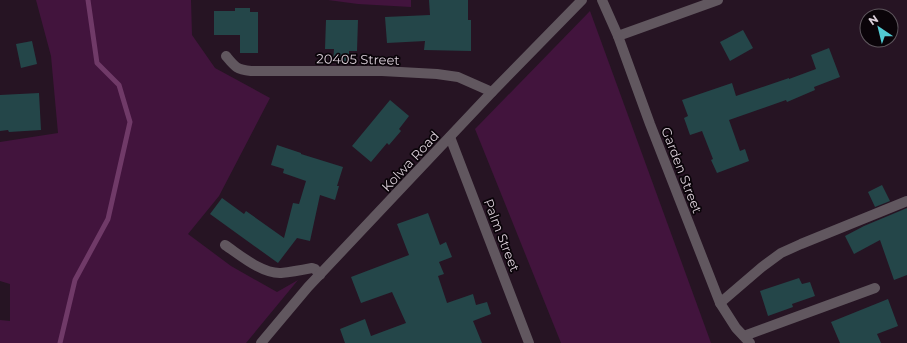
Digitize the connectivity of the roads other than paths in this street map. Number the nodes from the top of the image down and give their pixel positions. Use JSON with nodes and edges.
{"nodes":[{"id":1,"x":582,"y":0,"type":"edge"},
{"id":2,"x":602,"y":0,"type":"edge"},
{"id":3,"x":718,"y":0,"type":"edge"},
{"id":4,"x":618,"y":36,"type":"junction"},
{"id":5,"x":226,"y":56,"type":"dead end"},
{"id":6,"x":492,"y":92,"type":"junction"},
{"id":7,"x":450,"y":137,"type":"junction"},
{"id":8,"x":907,"y":201,"type":"edge"},
{"id":9,"x":226,"y":245,"type":"dead end"},
{"id":10,"x":320,"y":275,"type":"junction"},
{"id":11,"x":875,"y":288,"type":"dead end"},
{"id":12,"x":720,"y":303,"type":"junction"},
{"id":13,"x":747,"y":339,"type":"edge"},
{"id":14,"x":261,"y":343,"type":"edge"},
{"id":15,"x":529,"y":343,"type":"edge"}],
"edges":[{"from":1,"to":6,"type":"street","name":"Kolwa Road"},
{"from":2,"to":4,"type":"street","name":"Garden Street"},
{"from":3,"to":4,"type":"street"},
{"from":4,"to":12,"type":"street","name":"Garden Street"},
{"from":5,"to":6,"type":"street","name":"20405 Street"},
{"from":6,"to":7,"type":"street","name":"Kolwa Road"},
{"from":7,"to":10,"type":"street","name":"Kolwa Road"},
{"from":7,"to":15,"type":"street","name":"Palm Street"},
{"from":8,"to":12,"type":"street"},
{"from":9,"to":10,"type":"street"},
{"from":10,"to":14,"type":"street","name":"Kolwa Road"},
{"from":11,"to":13,"type":"street"},
{"from":12,"to":13,"type":"street","name":"Garden Street"}]}
